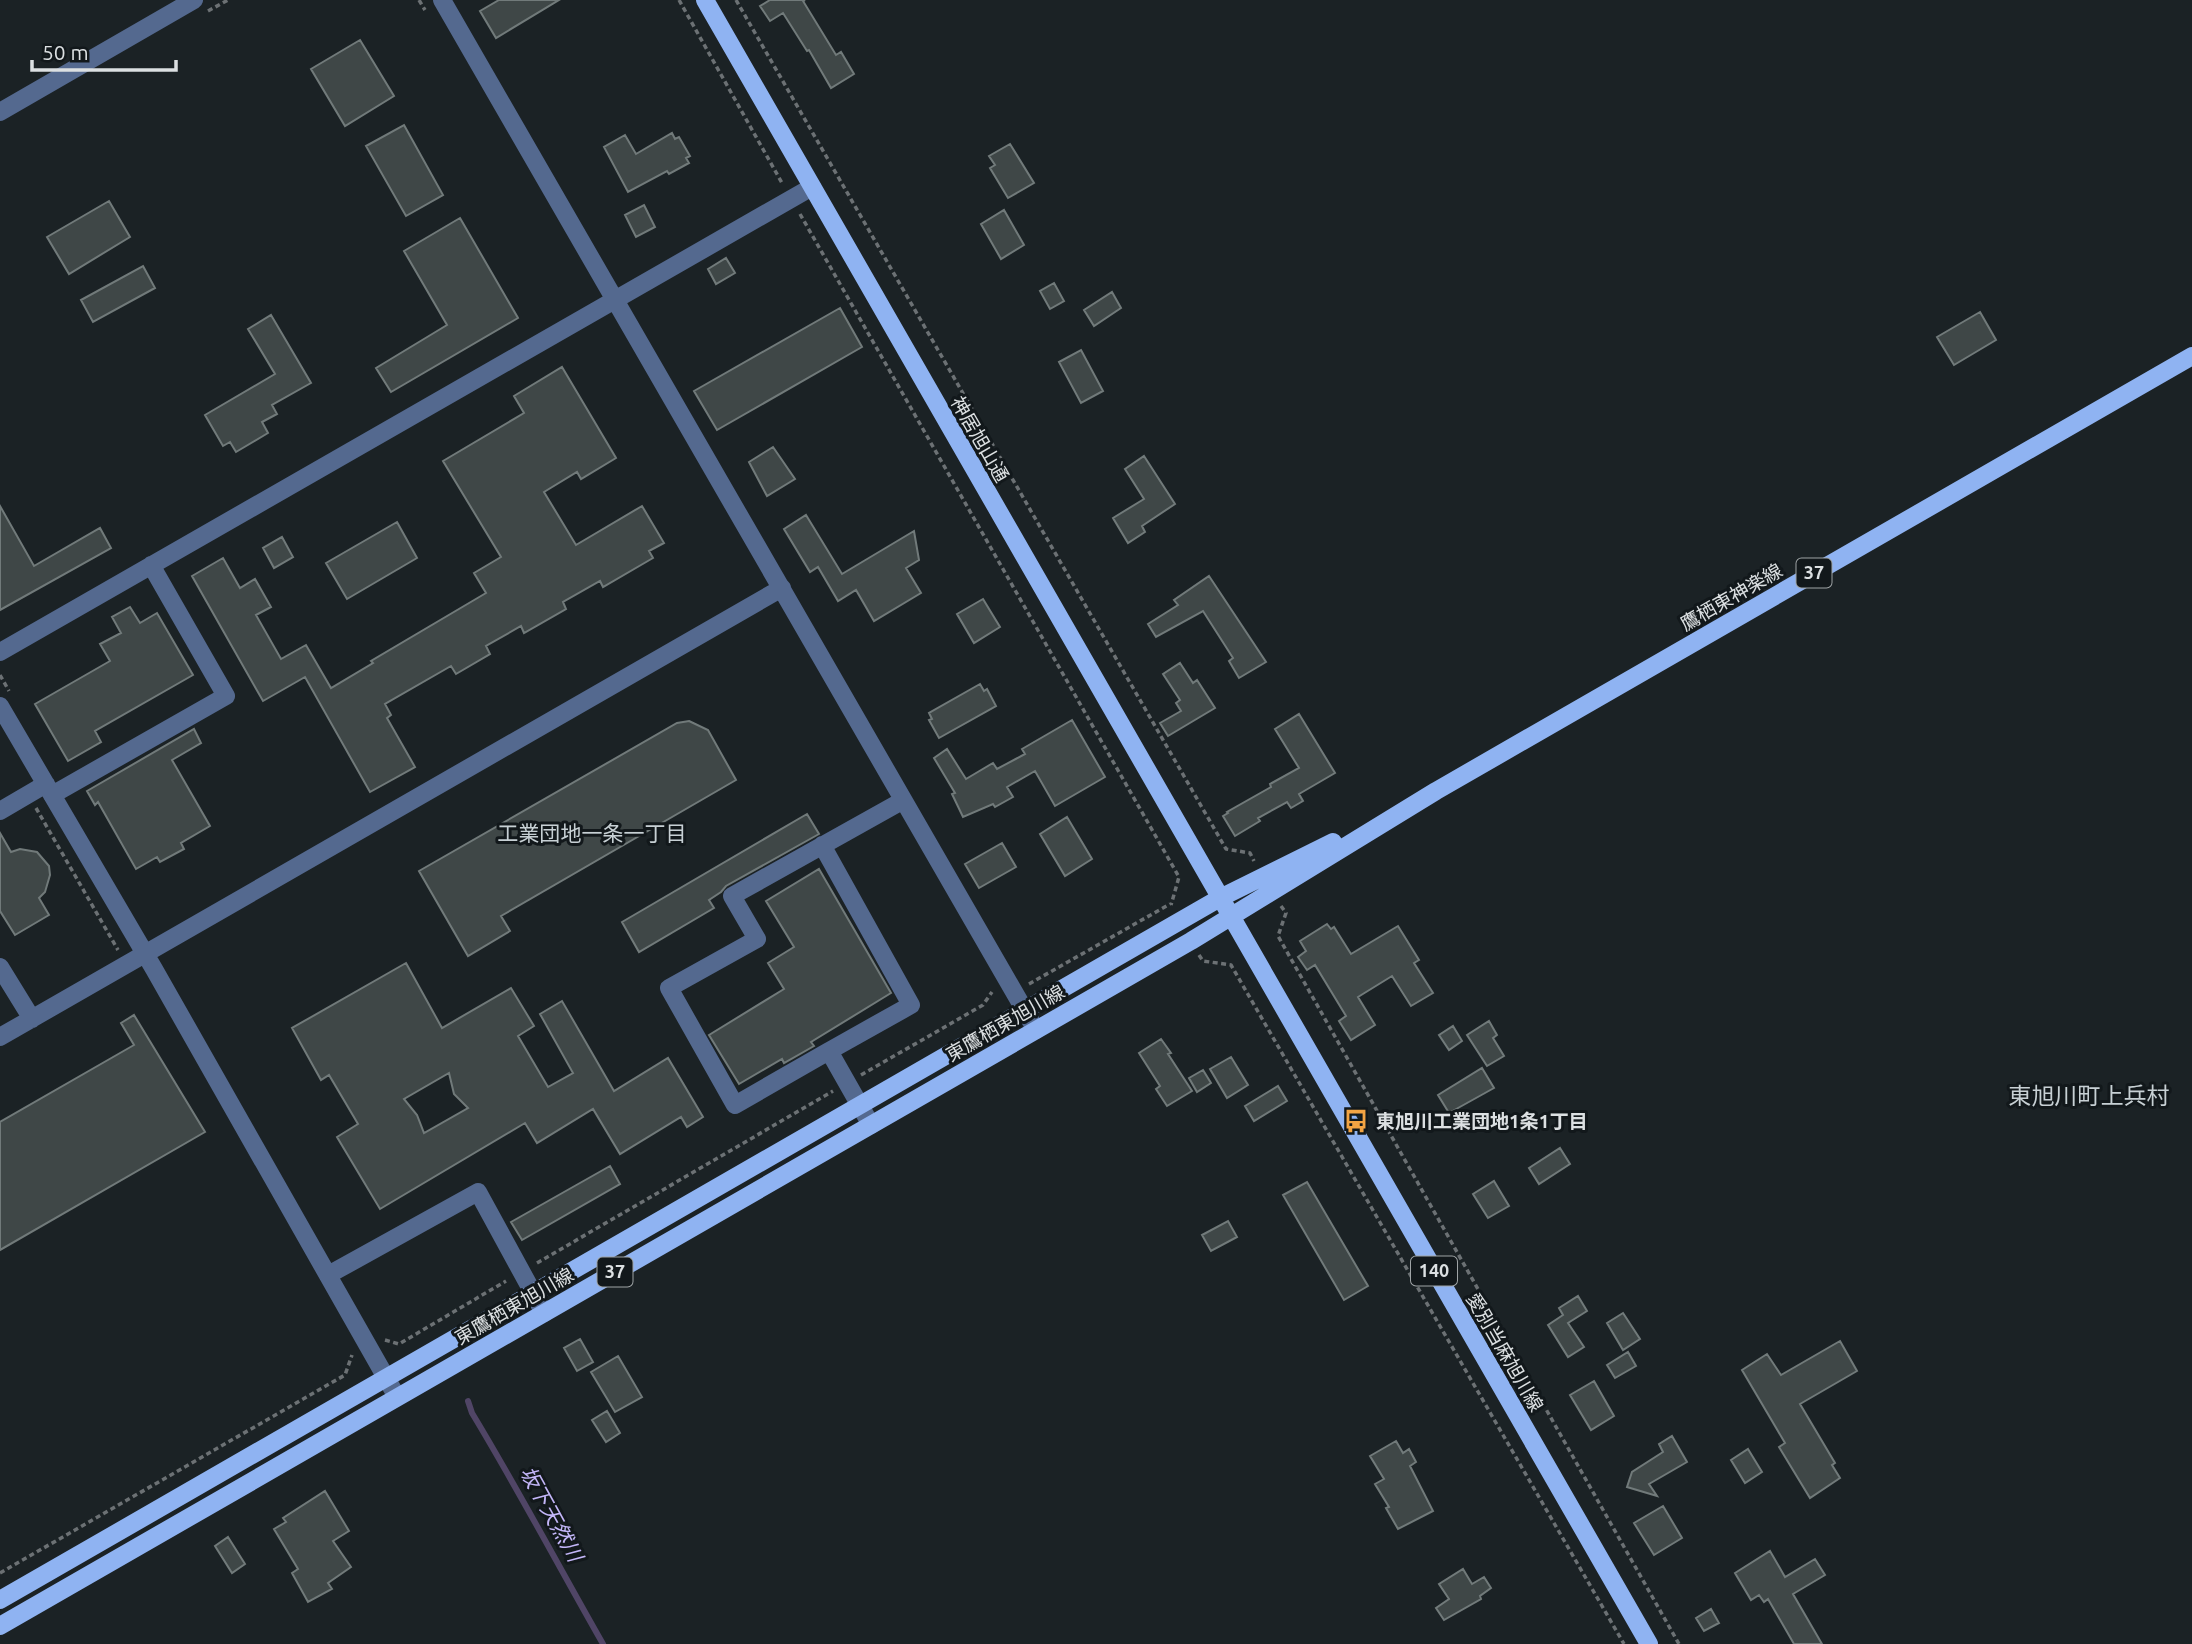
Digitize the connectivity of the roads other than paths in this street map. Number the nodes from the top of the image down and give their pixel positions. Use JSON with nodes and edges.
{"nodes":[{"id":1,"x":194,"y":0,"type":"edge"},
{"id":2,"x":442,"y":0,"type":"edge"},
{"id":3,"x":705,"y":0,"type":"edge"},
{"id":4,"x":0,"y":112,"type":"edge"},
{"id":5,"x":812,"y":187,"type":"junction"},
{"id":6,"x":614,"y":300,"type":"junction"},
{"id":7,"x":2192,"y":356,"type":"edge"},
{"id":8,"x":151,"y":565,"type":"junction"},
{"id":9,"x":782,"y":588,"type":"junction"},
{"id":10,"x":0,"y":652,"type":"edge"},
{"id":11,"x":7,"y":701,"type":"edge"},
{"id":12,"x":49,"y":790,"type":"junction"},
{"id":13,"x":902,"y":801,"type":"junction"},
{"id":14,"x":0,"y":811,"type":"edge"},
{"id":15,"x":822,"y":845,"type":"junction"},
{"id":16,"x":1267,"y":884,"type":"junction"},
{"id":17,"x":1220,"y":898,"type":"junction"},
{"id":18,"x":1231,"y":918,"type":"junction"},
{"id":19,"x":144,"y":954,"type":"junction"},
{"id":20,"x":0,"y":967,"type":"edge"},
{"id":21,"x":1025,"y":1011,"type":"junction"},
{"id":22,"x":32,"y":1019,"type":"junction"},
{"id":23,"x":1035,"y":1030,"type":"junction"},
{"id":24,"x":0,"y":1037,"type":"edge"},
{"id":25,"x":829,"y":1051,"type":"junction"},
{"id":26,"x":860,"y":1106,"type":"junction"},
{"id":27,"x":871,"y":1125,"type":"junction"},
{"id":28,"x":328,"y":1275,"type":"junction"},
{"id":29,"x":534,"y":1293,"type":"junction"},
{"id":30,"x":544,"y":1313,"type":"junction"},
{"id":31,"x":387,"y":1376,"type":"junction"},
{"id":32,"x":397,"y":1398,"type":"junction"},
{"id":33,"x":0,"y":1600,"type":"edge"},
{"id":34,"x":0,"y":1626,"type":"edge"},
{"id":35,"x":1649,"y":1644,"type":"edge"}],
"edges":[{"from":1,"to":4,"type":"street"},
{"from":2,"to":6,"type":"street"},
{"from":3,"to":5,"type":"main road","name":"神居旭山通"},
{"from":5,"to":6,"type":"street"},
{"from":5,"to":17,"type":"main road","name":"神居旭山通"},
{"from":6,"to":8,"type":"street"},
{"from":6,"to":9,"type":"street"},
{"from":7,"to":16,"type":"main road","name":"鷹栖東神楽線","number":"37"},
{"from":8,"to":10,"type":"street"},
{"from":8,"to":12,"type":"street"},
{"from":9,"to":13,"type":"street"},
{"from":9,"to":19,"type":"street"},
{"from":11,"to":12,"type":"street"},
{"from":12,"to":14,"type":"street"},
{"from":12,"to":19,"type":"street"},
{"from":13,"to":15,"type":"street"},
{"from":13,"to":21,"type":"street"},
{"from":15,"to":25,"type":"street"},
{"from":15,"to":25,"type":"street"},
{"from":16,"to":17,"type":"main road","name":"鷹栖東神楽線","number":"37"},
{"from":16,"to":18,"type":"main road","name":"鷹栖東神楽線","number":"37"},
{"from":17,"to":18,"type":"main road","name":"愛別当麻旭川線","number":"140"},
{"from":17,"to":21,"type":"main road","name":"東鷹栖東旭川線","number":"37"},
{"from":18,"to":23,"type":"main road","name":"東鷹栖東旭川線","number":"37"},
{"from":18,"to":35,"type":"main road","name":"愛別当麻旭川線","number":"140"},
{"from":19,"to":22,"type":"street"},
{"from":19,"to":28,"type":"street"},
{"from":20,"to":22,"type":"street"},
{"from":21,"to":23,"type":"street"},
{"from":21,"to":26,"type":"main road","name":"東鷹栖東旭川線","number":"37"},
{"from":22,"to":24,"type":"street"},
{"from":23,"to":27,"type":"main road","name":"東鷹栖東旭川線","number":"37"},
{"from":25,"to":26,"type":"street"},
{"from":26,"to":27,"type":"street"},
{"from":26,"to":29,"type":"main road","name":"東鷹栖東旭川線","number":"37"},
{"from":27,"to":30,"type":"main road","name":"東鷹栖東旭川線","number":"37"},
{"from":28,"to":29,"type":"street"},
{"from":28,"to":31,"type":"street"},
{"from":29,"to":30,"type":"street"},
{"from":29,"to":31,"type":"main road","name":"東鷹栖東旭川線","number":"37"},
{"from":30,"to":32,"type":"main road","name":"東鷹栖東旭川線","number":"37"},
{"from":31,"to":32,"type":"street"},
{"from":31,"to":33,"type":"main road","name":"東鷹栖東旭川線","number":"37"},
{"from":32,"to":34,"type":"main road","name":"東鷹栖東旭川線","number":"37"}]}
